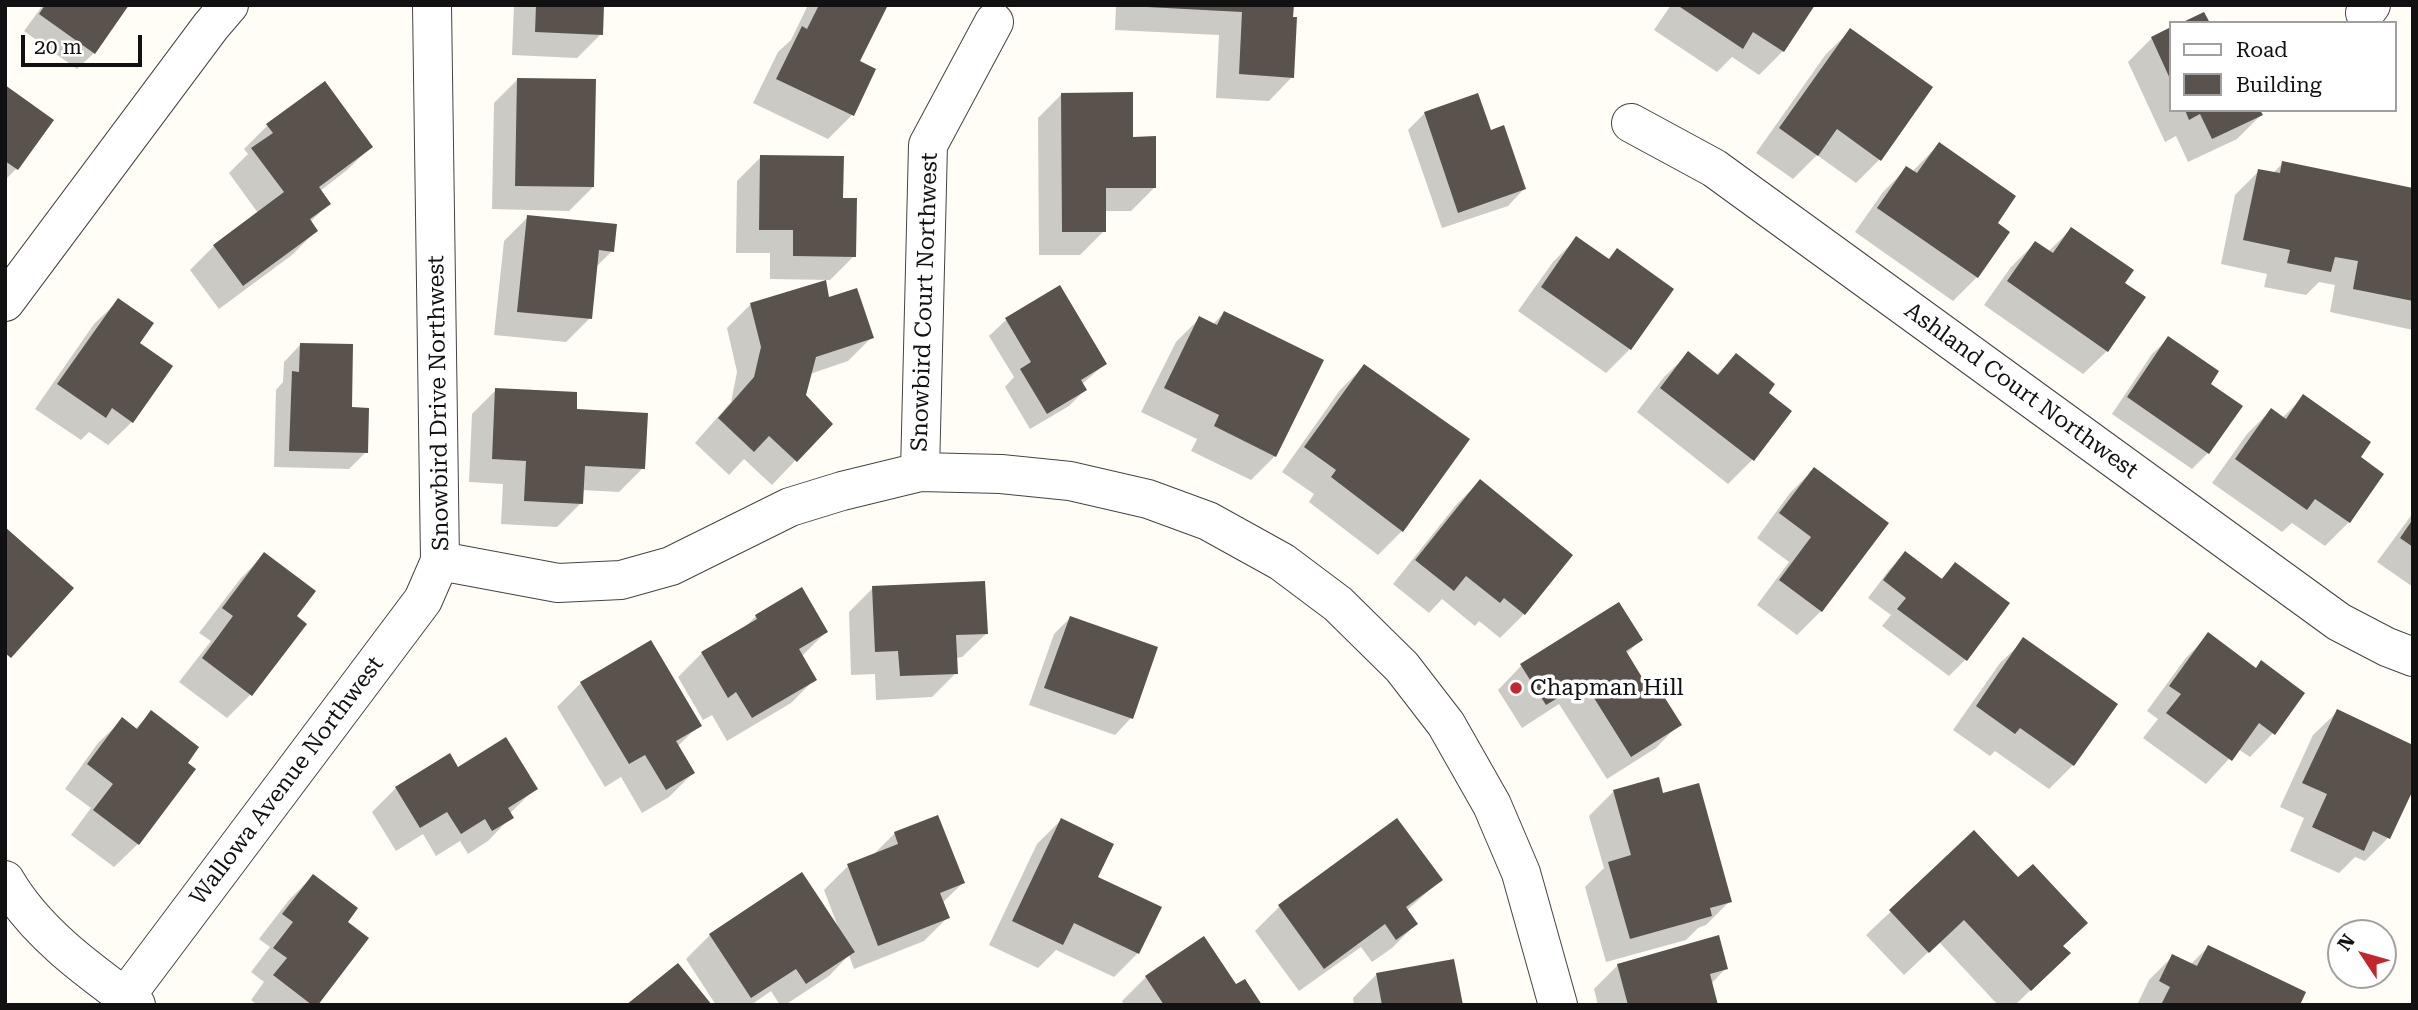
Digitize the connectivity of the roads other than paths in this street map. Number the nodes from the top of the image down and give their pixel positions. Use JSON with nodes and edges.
{"nodes":[{"id":1,"x":229,"y":5,"type":"edge"},
{"id":2,"x":432,"y":5,"type":"edge"},
{"id":3,"x":994,"y":22,"type":"dead end"},
{"id":4,"x":1631,"y":123,"type":"dead end"},
{"id":5,"x":5,"y":302,"type":"edge"},
{"id":6,"x":919,"y":472,"type":"junction"},
{"id":7,"x":440,"y":561,"type":"junction"},
{"id":8,"x":2413,"y":657,"type":"edge"},
{"id":9,"x":5,"y":880,"type":"edge"},
{"id":10,"x":131,"y":1001,"type":"edge"},
{"id":11,"x":1558,"y":1005,"type":"edge"}],
"edges":[{"from":1,"to":5,"type":"street"},
{"from":2,"to":7,"type":"street","name":"Snowbird Drive Northwest"},
{"from":3,"to":6,"type":"street","name":"Snowbird Court Northwest"},
{"from":4,"to":8,"type":"street","name":"Ashland Court Northwest"},
{"from":6,"to":7,"type":"street","name":"Snowbird Drive Northwest"},
{"from":6,"to":11,"type":"street","name":"Snowbird Drive Northwest"},
{"from":7,"to":10,"type":"street","name":"Wallowa Avenue Northwest"},
{"from":9,"to":10,"type":"street"}]}
